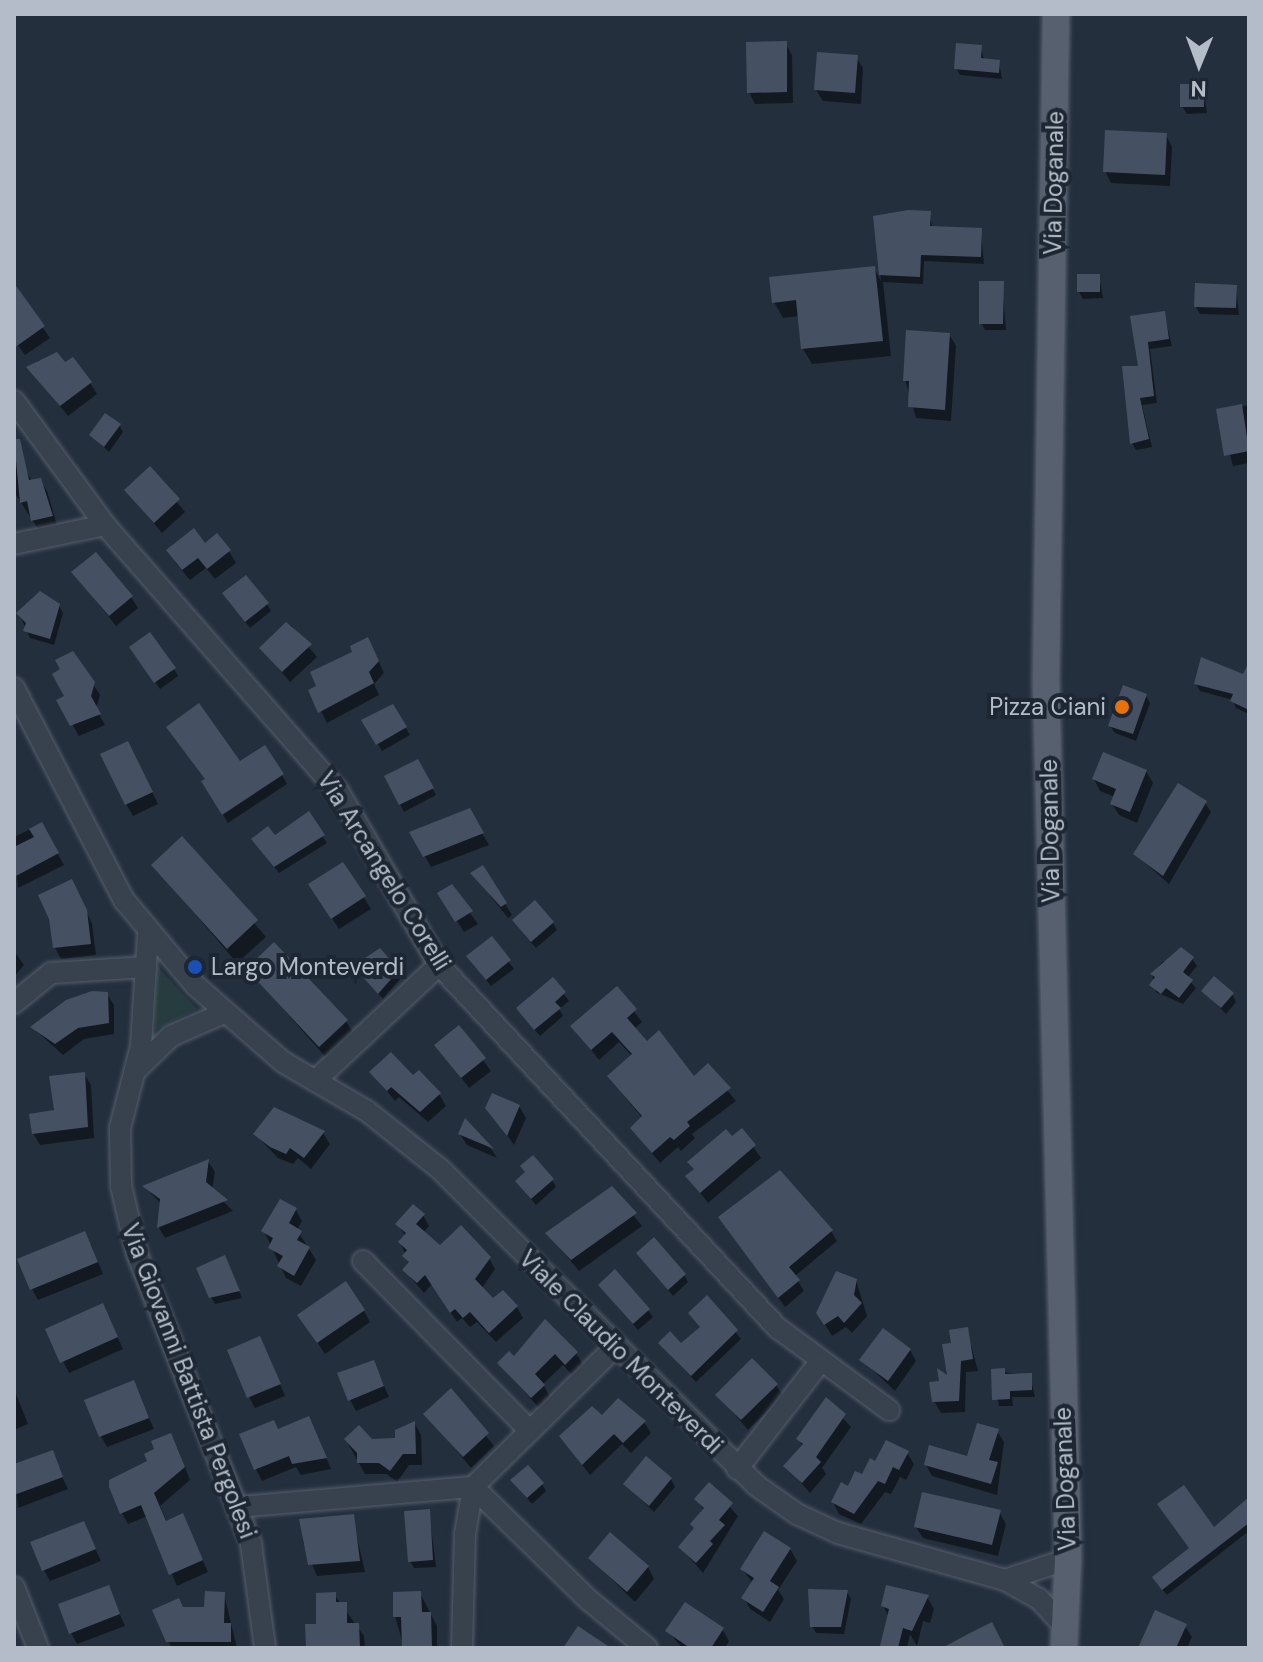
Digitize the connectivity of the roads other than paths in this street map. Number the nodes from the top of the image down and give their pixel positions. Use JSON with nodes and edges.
{"nodes":[{"id":1,"x":1056,"y":14,"type":"edge"},
{"id":2,"x":14,"y":401,"type":"edge"},
{"id":3,"x":105,"y":525,"type":"junction"},
{"id":4,"x":14,"y":544,"type":"edge"},
{"id":5,"x":14,"y":688,"type":"edge"},
{"id":6,"x":148,"y":934,"type":"junction"},
{"id":7,"x":439,"y":965,"type":"junction"},
{"id":8,"x":146,"y":967,"type":"junction"},
{"id":9,"x":14,"y":1003,"type":"edge"},
{"id":10,"x":224,"y":1013,"type":"junction"},
{"id":11,"x":137,"y":1069,"type":"junction"},
{"id":12,"x":315,"y":1081,"type":"junction"},
{"id":13,"x":363,"y":1261,"type":"dead end"},
{"id":14,"x":615,"y":1347,"type":"junction"},
{"id":15,"x":820,"y":1362,"type":"junction"},
{"id":16,"x":889,"y":1410,"type":"dead end"},
{"id":17,"x":530,"y":1431,"type":"junction"},
{"id":18,"x":737,"y":1469,"type":"junction"},
{"id":19,"x":473,"y":1487,"type":"junction"},
{"id":20,"x":238,"y":1507,"type":"junction"},
{"id":21,"x":1068,"y":1559,"type":"junction"},
{"id":22,"x":1005,"y":1580,"type":"junction"},
{"id":23,"x":14,"y":1587,"type":"edge"},
{"id":24,"x":1065,"y":1626,"type":"edge"},
{"id":25,"x":38,"y":1648,"type":"edge"},
{"id":26,"x":265,"y":1648,"type":"edge"},
{"id":27,"x":462,"y":1648,"type":"edge"},
{"id":28,"x":647,"y":1648,"type":"edge"}],
"edges":[{"from":1,"to":21,"type":"main road","name":"Via Doganale"},
{"from":2,"to":3,"type":"street","name":"Via Arcangelo Corelli"},
{"from":3,"to":4,"type":"street"},
{"from":3,"to":7,"type":"street","name":"Via Arcangelo Corelli"},
{"from":5,"to":6,"type":"street","name":"Viale Claudio Monteverdi"},
{"from":6,"to":8,"type":"street","name":"Via Giovanni Battista Pergolesi"},
{"from":6,"to":10,"type":"street","name":"Viale Claudio Monteverdi"},
{"from":7,"to":12,"type":"street"},
{"from":7,"to":15,"type":"street","name":"Via Arcangelo Corelli"},
{"from":8,"to":9,"type":"street"},
{"from":8,"to":11,"type":"street","name":"Via Giovanni Battista Pergolesi"},
{"from":10,"to":11,"type":"street"},
{"from":10,"to":12,"type":"street","name":"Viale Claudio Monteverdi"},
{"from":11,"to":20,"type":"street","name":"Via Giovanni Battista Pergolesi"},
{"from":12,"to":14,"type":"street","name":"Viale Claudio Monteverdi"},
{"from":13,"to":17,"type":"street"},
{"from":14,"to":17,"type":"street"},
{"from":14,"to":18,"type":"street","name":"Viale Claudio Monteverdi"},
{"from":15,"to":16,"type":"street","name":"Via Arcangelo Corelli"},
{"from":15,"to":18,"type":"street"},
{"from":17,"to":19,"type":"street"},
{"from":18,"to":22,"type":"street","name":"Viale Claudio Monteverdi"},
{"from":19,"to":20,"type":"street"},
{"from":19,"to":27,"type":"street"},
{"from":19,"to":28,"type":"street"},
{"from":20,"to":26,"type":"street","name":"Via Giovanni Battista Pergolesi"},
{"from":21,"to":22,"type":"street"},
{"from":21,"to":24,"type":"main road","name":"Via Doganale"},
{"from":22,"to":24,"type":"street","name":"Viale Claudio Monteverdi"},
{"from":23,"to":25,"type":"street"}]}
